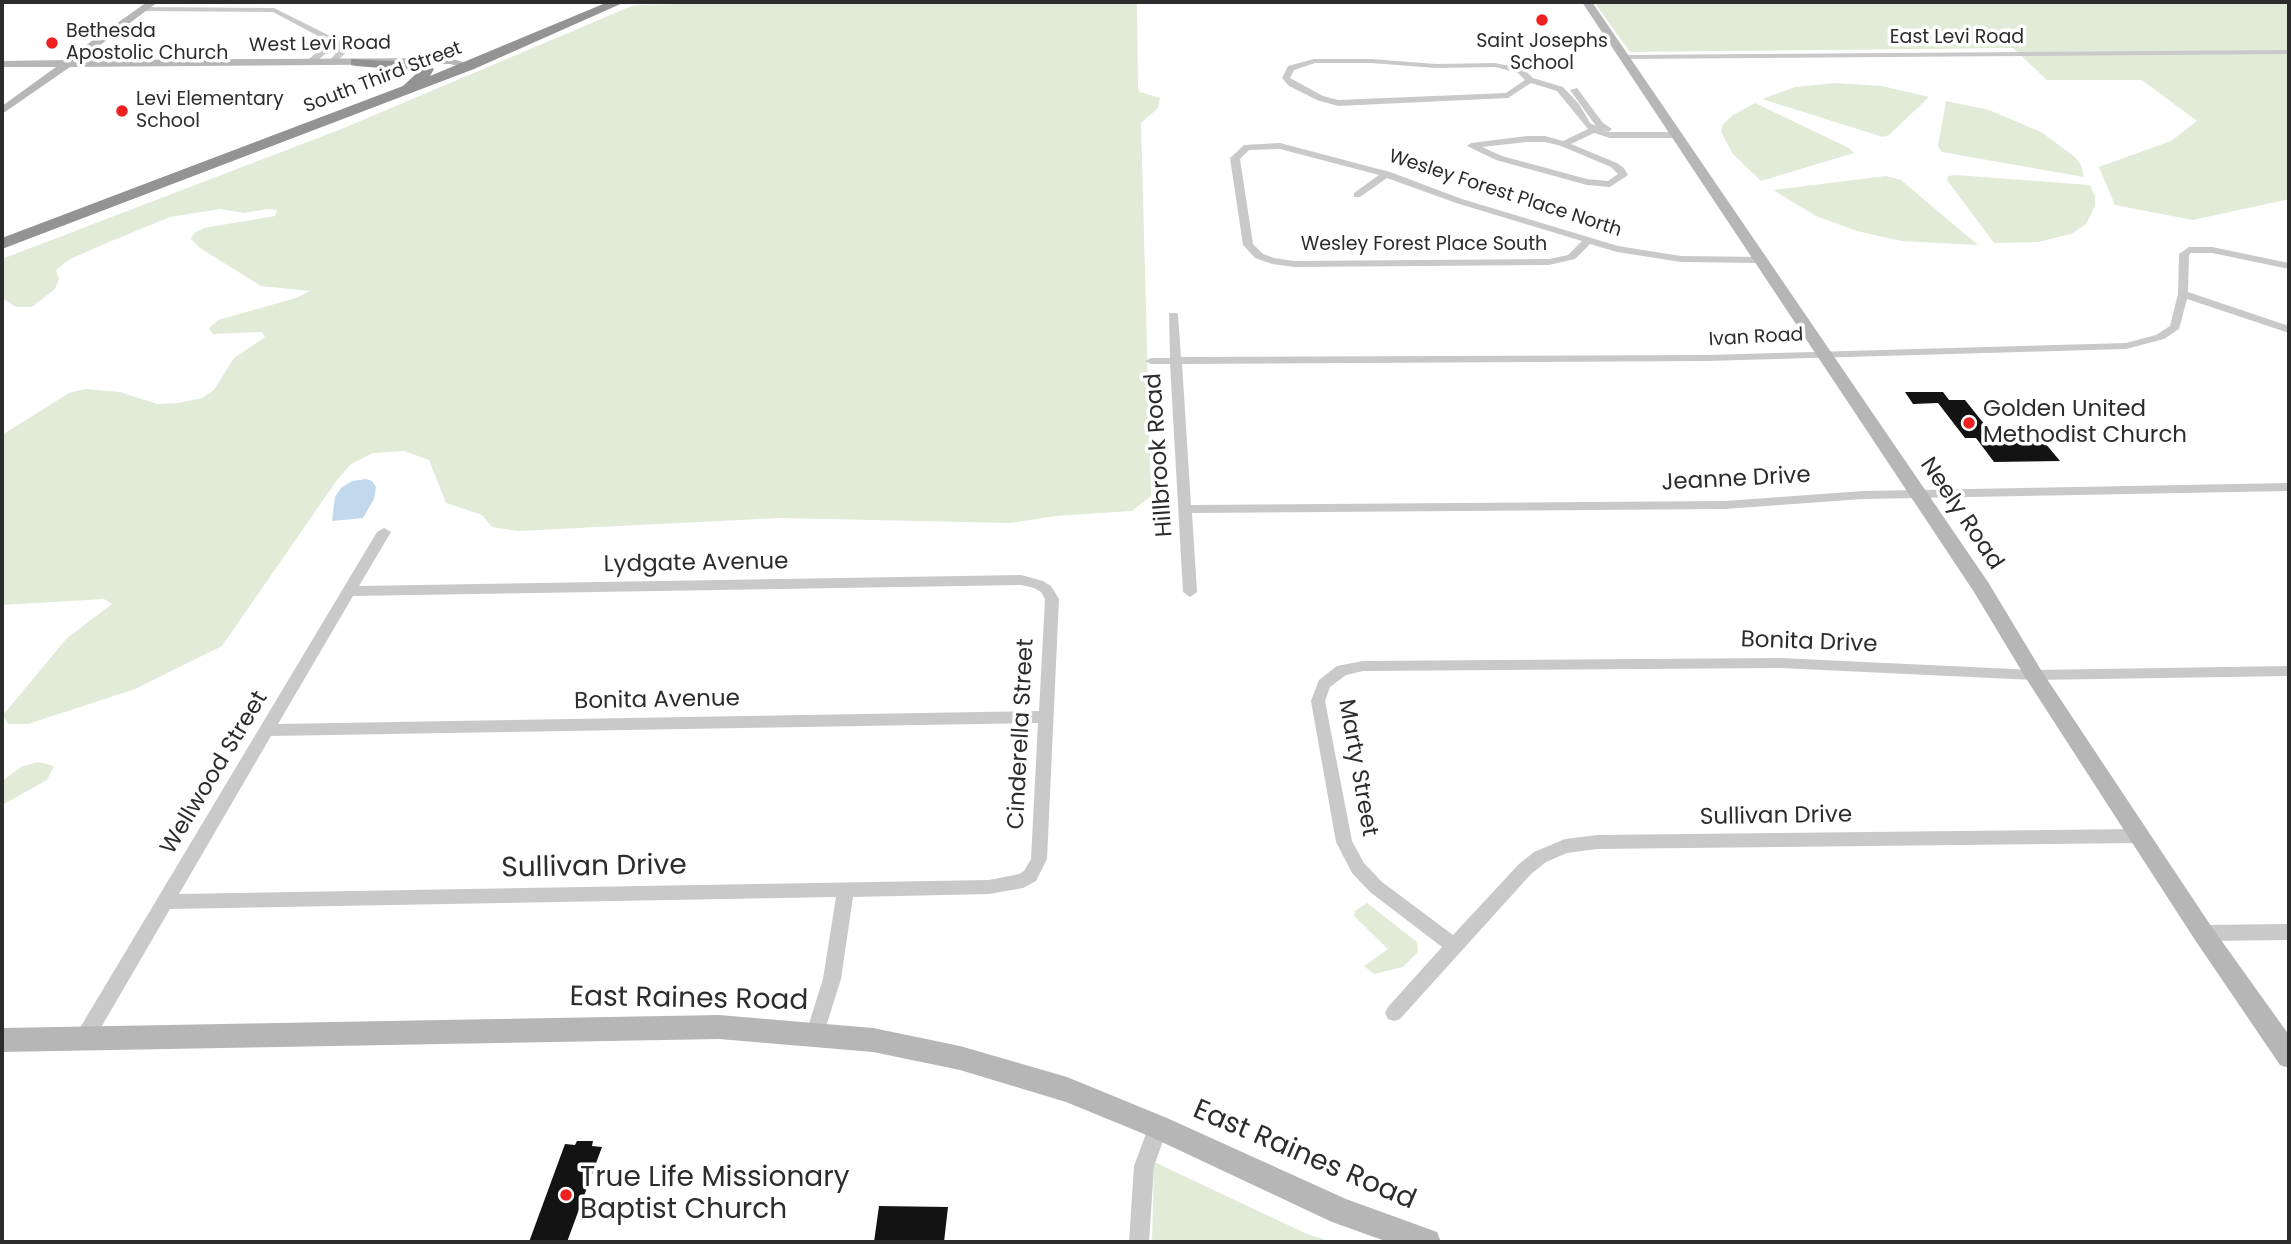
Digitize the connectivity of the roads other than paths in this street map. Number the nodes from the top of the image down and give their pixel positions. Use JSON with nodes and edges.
{"nodes":[{"id":1,"x":153,"y":2,"type":"edge"},
{"id":2,"x":618,"y":2,"type":"edge"},
{"id":3,"x":1587,"y":2,"type":"edge"},
{"id":4,"x":143,"y":9,"type":"junction"},
{"id":5,"x":337,"y":48,"type":"junction"},
{"id":6,"x":2289,"y":52,"type":"edge"},
{"id":7,"x":1624,"y":57,"type":"junction"},
{"id":8,"x":311,"y":62,"type":"junction"},
{"id":9,"x":332,"y":62,"type":"junction"},
{"id":10,"x":356,"y":62,"type":"junction"},
{"id":11,"x":2,"y":64,"type":"edge"},
{"id":12,"x":64,"y":64,"type":"junction"},
{"id":13,"x":469,"y":66,"type":"junction"},
{"id":14,"x":1529,"y":77,"type":"junction"},
{"id":15,"x":408,"y":89,"type":"junction"},
{"id":16,"x":2,"y":111,"type":"edge"},
{"id":17,"x":1579,"y":111,"type":"junction"},
{"id":18,"x":1591,"y":111,"type":"junction"},
{"id":19,"x":1601,"y":130,"type":"junction"},
{"id":20,"x":1675,"y":132,"type":"junction"},
{"id":21,"x":1569,"y":146,"type":"junction"},
{"id":22,"x":1387,"y":174,"type":"junction"},
{"id":23,"x":1357,"y":195,"type":"dead end"},
{"id":24,"x":1588,"y":241,"type":"junction"},
{"id":25,"x":2,"y":244,"type":"edge"},
{"id":26,"x":1256,"y":253,"type":"joint"},
{"id":27,"x":1761,"y":260,"type":"junction"},
{"id":28,"x":2289,"y":266,"type":"edge"},
{"id":29,"x":2183,"y":294,"type":"junction"},
{"id":30,"x":1173,"y":315,"type":"dead end"},
{"id":31,"x":2289,"y":330,"type":"edge"},
{"id":32,"x":1822,"y":352,"type":"junction"},
{"id":33,"x":1151,"y":361,"type":"dead end"},
{"id":34,"x":1175,"y":361,"type":"junction"},
{"id":35,"x":2289,"y":487,"type":"edge"},
{"id":36,"x":1917,"y":493,"type":"junction"},
{"id":37,"x":1185,"y":509,"type":"junction"},
{"id":38,"x":384,"y":532,"type":"dead end"},
{"id":39,"x":1042,"y":586,"type":"joint"},
{"id":40,"x":350,"y":591,"type":"junction"},
{"id":41,"x":1190,"y":592,"type":"dead end"},
{"id":42,"x":2289,"y":671,"type":"edge"},
{"id":43,"x":2034,"y":675,"type":"junction"},
{"id":44,"x":1329,"y":678,"type":"joint"},
{"id":45,"x":1046,"y":717,"type":"junction"},
{"id":46,"x":268,"y":730,"type":"junction"},
{"id":47,"x":2140,"y":835,"type":"junction"},
{"id":48,"x":1023,"y":881,"type":"joint"},
{"id":49,"x":846,"y":890,"type":"junction"},
{"id":50,"x":165,"y":902,"type":"junction"},
{"id":51,"x":2289,"y":932,"type":"edge"},
{"id":52,"x":2203,"y":933,"type":"junction"},
{"id":53,"x":1454,"y":946,"type":"junction"},
{"id":54,"x":1394,"y":1013,"type":"dead end"},
{"id":55,"x":815,"y":1033,"type":"junction"},
{"id":56,"x":85,"y":1038,"type":"junction"},
{"id":57,"x":2,"y":1040,"type":"edge"},
{"id":58,"x":2289,"y":1056,"type":"edge"},
{"id":59,"x":1158,"y":1127,"type":"junction"},
{"id":60,"x":1139,"y":1242,"type":"edge"},
{"id":61,"x":1427,"y":1242,"type":"edge"}],
"edges":[{"from":1,"to":4,"type":"street"},
{"from":2,"to":13,"type":"highway","name":"South Third Street"},
{"from":3,"to":7,"type":"street","name":"Neely Road"},
{"from":4,"to":5,"type":"street"},
{"from":4,"to":12,"type":"street"},
{"from":5,"to":8,"type":"street"},
{"from":5,"to":9,"type":"street"},
{"from":6,"to":7,"type":"street","name":"East Levi Road"},
{"from":7,"to":20,"type":"street","name":"Neely Road"},
{"from":8,"to":9,"type":"street","name":"West Levi Road"},
{"from":8,"to":12,"type":"street","name":"West Levi Road"},
{"from":9,"to":10,"type":"street","name":"West Levi Road"},
{"from":10,"to":13,"type":"street","name":"West Levi Road"},
{"from":10,"to":15,"type":"highway"},
{"from":11,"to":12,"type":"street","name":"West Levi Road"},
{"from":12,"to":16,"type":"street"},
{"from":13,"to":15,"type":"highway","name":"South Third Street"},
{"from":14,"to":14,"type":"street"},
{"from":14,"to":17,"type":"street"},
{"from":14,"to":18,"type":"street"},
{"from":15,"to":25,"type":"highway","name":"South Third Street"},
{"from":17,"to":18,"type":"street"},
{"from":17,"to":19,"type":"street"},
{"from":18,"to":19,"type":"street"},
{"from":19,"to":20,"type":"street"},
{"from":19,"to":21,"type":"street"},
{"from":20,"to":27,"type":"street","name":"Neely Road"},
{"from":21,"to":21,"type":"street"},
{"from":22,"to":23,"type":"street"},
{"from":22,"to":24,"type":"street","name":"Wesley Forest Place North"},
{"from":22,"to":26,"type":"street","name":"Wesley Forest Place North"},
{"from":24,"to":26,"type":"street","name":"Wesley Forest Place South"},
{"from":24,"to":27,"type":"street","name":"Wesley Forest Place North"},
{"from":27,"to":32,"type":"street","name":"Neely Road"},
{"from":28,"to":29,"type":"street","name":"Ivan Road"},
{"from":29,"to":31,"type":"street"},
{"from":29,"to":32,"type":"street","name":"Ivan Road"},
{"from":30,"to":34,"type":"street","name":"Hillbrook Road"},
{"from":32,"to":34,"type":"street","name":"Ivan Road"},
{"from":32,"to":36,"type":"street","name":"Neely Road"},
{"from":33,"to":34,"type":"street","name":"Ivan Road"},
{"from":34,"to":37,"type":"street","name":"Hillbrook Road"},
{"from":35,"to":36,"type":"street","name":"Jeanne Drive"},
{"from":36,"to":37,"type":"street","name":"Jeanne Drive"},
{"from":36,"to":43,"type":"street","name":"Neely Road"},
{"from":37,"to":41,"type":"street","name":"Hillbrook Road"},
{"from":38,"to":40,"type":"street","name":"Wellwood Street"},
{"from":39,"to":40,"type":"street","name":"Lydgate Avenue"},
{"from":39,"to":45,"type":"street","name":"Cinderella Street"},
{"from":40,"to":46,"type":"street","name":"Wellwood Street"},
{"from":42,"to":43,"type":"street","name":"Bonita Drive"},
{"from":43,"to":44,"type":"street","name":"Bonita Drive"},
{"from":43,"to":47,"type":"street","name":"Neely Road"},
{"from":44,"to":53,"type":"street","name":"Marty Street"},
{"from":45,"to":46,"type":"street","name":"Bonita Avenue"},
{"from":45,"to":48,"type":"street","name":"Cinderella Street"},
{"from":46,"to":50,"type":"street","name":"Wellwood Street"},
{"from":47,"to":52,"type":"street","name":"Neely Road"},
{"from":47,"to":53,"type":"street","name":"Sullivan Drive"},
{"from":48,"to":49,"type":"street","name":"Sullivan Drive"},
{"from":49,"to":50,"type":"street","name":"Sullivan Drive"},
{"from":49,"to":55,"type":"street"},
{"from":50,"to":56,"type":"street","name":"Wellwood Street"},
{"from":51,"to":52,"type":"street"},
{"from":52,"to":58,"type":"street","name":"Neely Road"},
{"from":53,"to":54,"type":"street","name":"Sullivan Drive"},
{"from":55,"to":56,"type":"street","name":"East Raines Road"},
{"from":55,"to":59,"type":"street","name":"East Raines Road"},
{"from":56,"to":57,"type":"street","name":"East Raines Road"},
{"from":59,"to":60,"type":"street","name":"East Raines Road"},
{"from":59,"to":61,"type":"street","name":"East Raines Road"}]}
